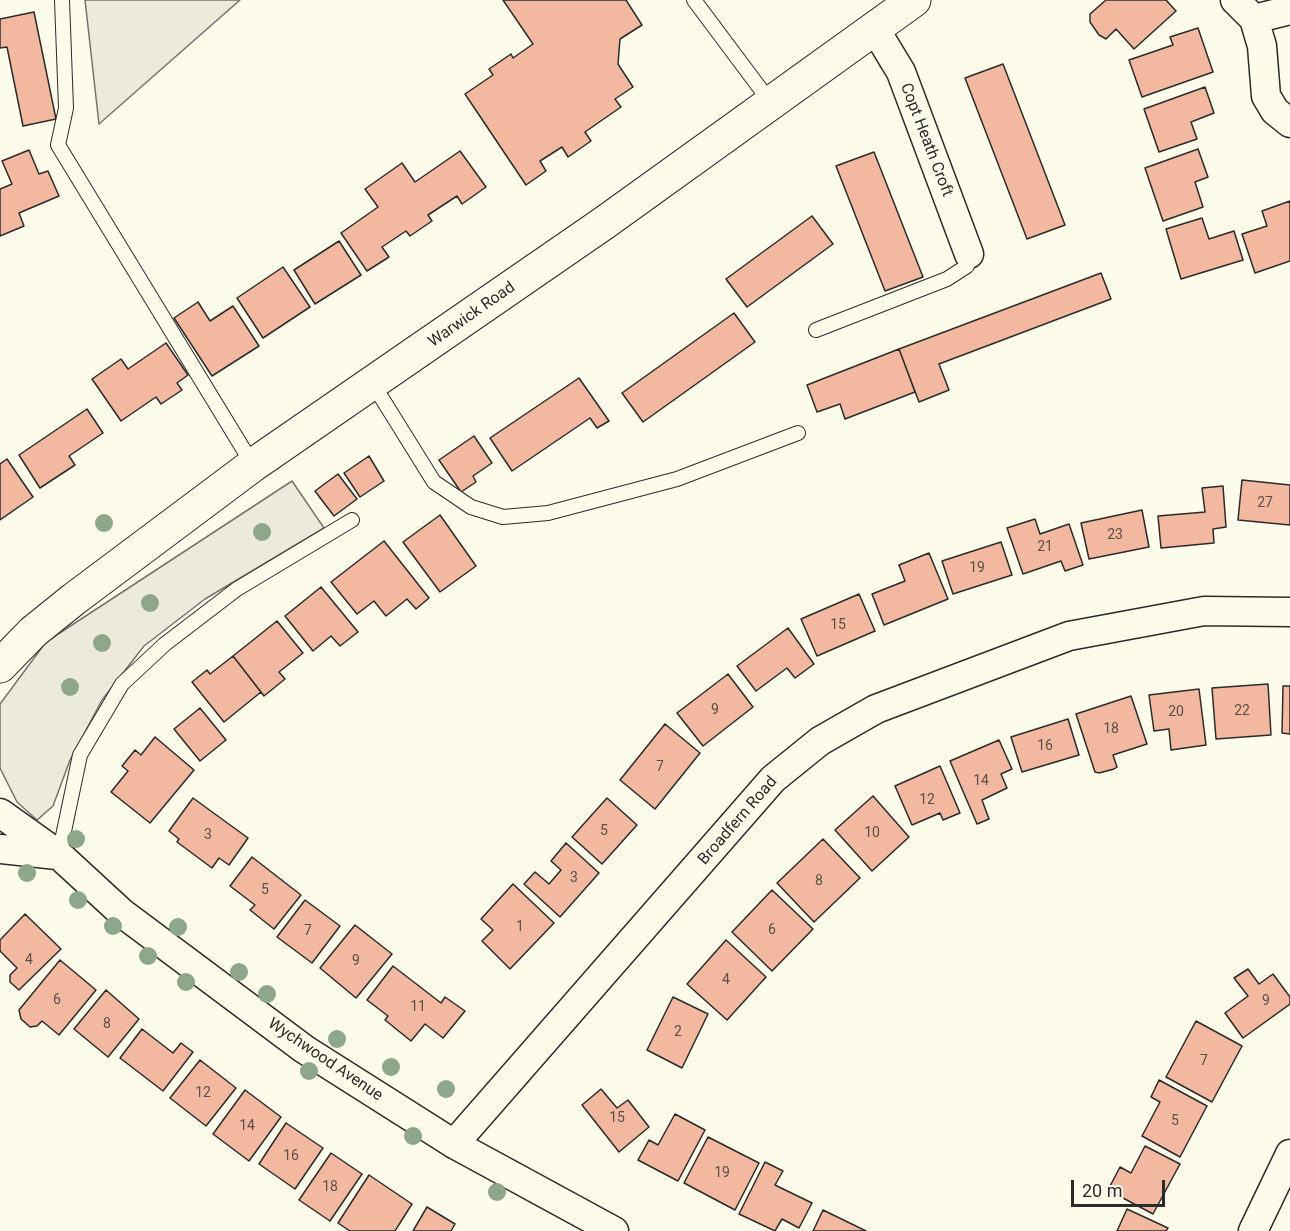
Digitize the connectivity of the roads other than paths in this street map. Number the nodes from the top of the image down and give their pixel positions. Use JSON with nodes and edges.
{"nodes":[{"id":1,"x":62,"y":0,"type":"edge"},
{"id":2,"x":694,"y":0,"type":"edge"},
{"id":3,"x":914,"y":0,"type":"edge"},
{"id":4,"x":1244,"y":10,"type":"edge"},
{"id":5,"x":1290,"y":10,"type":"edge"},
{"id":6,"x":875,"y":30,"type":"junction"},
{"id":7,"x":771,"y":103,"type":"junction"},
{"id":8,"x":1290,"y":123,"type":"edge"},
{"id":9,"x":969,"y":254,"type":"joint"},
{"id":10,"x":816,"y":330,"type":"dead end"},
{"id":11,"x":373,"y":384,"type":"junction"},
{"id":12,"x":798,"y":433,"type":"dead end"},
{"id":13,"x":253,"y":465,"type":"junction"},
{"id":14,"x":352,"y":520,"type":"dead end"},
{"id":15,"x":1290,"y":612,"type":"edge"},
{"id":16,"x":33,"y":632,"type":"junction"},
{"id":17,"x":0,"y":641,"type":"edge"},
{"id":18,"x":0,"y":666,"type":"edge"},
{"id":19,"x":0,"y":813,"type":"edge"},
{"id":20,"x":0,"y":849,"type":"edge"},
{"id":21,"x":59,"y":855,"type":"junction"},
{"id":22,"x":454,"y":1144,"type":"junction"},
{"id":23,"x":1290,"y":1154,"type":"edge"},
{"id":24,"x":614,"y":1231,"type":"edge"},
{"id":25,"x":1253,"y":1231,"type":"edge"}],
"edges":[{"from":1,"to":13,"type":"lane"},
{"from":2,"to":7,"type":"lane"},
{"from":3,"to":6,"type":"main road","name":"Warwick Road"},
{"from":4,"to":5,"type":"street"},
{"from":4,"to":8,"type":"street"},
{"from":6,"to":7,"type":"main road","name":"Warwick Road"},
{"from":6,"to":9,"type":"street","name":"Copt Heath Croft"},
{"from":7,"to":11,"type":"main road","name":"Warwick Road"},
{"from":9,"to":10,"type":"lane"},
{"from":11,"to":12,"type":"lane"},
{"from":11,"to":13,"type":"main road","name":"Warwick Road"},
{"from":13,"to":16,"type":"main road","name":"Warwick Road"},
{"from":14,"to":21,"type":"lane"},
{"from":15,"to":22,"type":"street","name":"Broadfern Road"},
{"from":16,"to":17,"type":"main road","name":"Warwick Road"},
{"from":16,"to":18,"type":"main road","name":"Warwick Road"},
{"from":19,"to":21,"type":"street","name":"Wychwood Avenue"},
{"from":20,"to":21,"type":"street"},
{"from":21,"to":22,"type":"street","name":"Wychwood Avenue"},
{"from":22,"to":24,"type":"street","name":"Wychwood Avenue"},
{"from":23,"to":25,"type":"street"}]}
